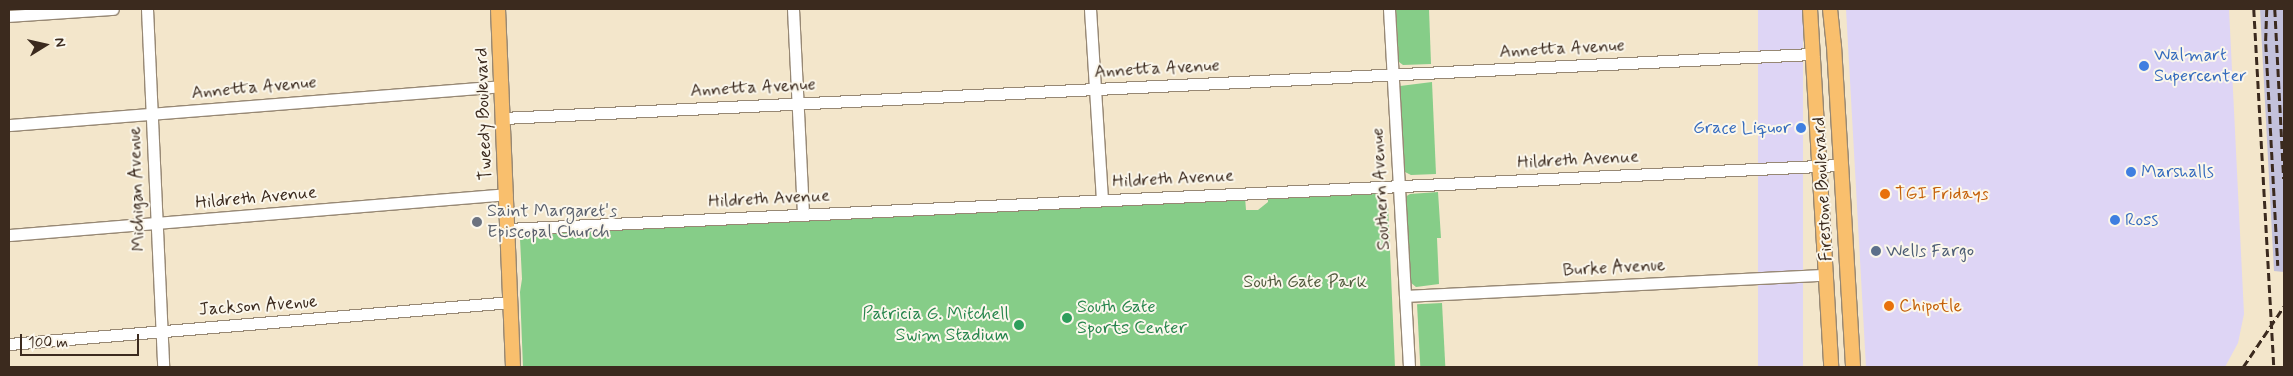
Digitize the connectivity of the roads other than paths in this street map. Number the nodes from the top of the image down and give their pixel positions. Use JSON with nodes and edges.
{"nodes":[{"id":1,"x":113,"y":9,"type":"edge"},
{"id":2,"x":147,"y":9,"type":"edge"},
{"id":3,"x":498,"y":9,"type":"edge"},
{"id":4,"x":793,"y":9,"type":"edge"},
{"id":5,"x":1090,"y":9,"type":"edge"},
{"id":6,"x":1389,"y":9,"type":"edge"},
{"id":7,"x":1810,"y":9,"type":"edge"},
{"id":8,"x":1830,"y":9,"type":"edge"},
{"id":9,"x":9,"y":16,"type":"edge"},
{"id":10,"x":1813,"y":54,"type":"junction"},
{"id":11,"x":1392,"y":74,"type":"junction"},
{"id":12,"x":501,"y":86,"type":"junction"},
{"id":13,"x":1095,"y":89,"type":"junction"},
{"id":14,"x":798,"y":104,"type":"junction"},
{"id":15,"x":152,"y":115,"type":"junction"},
{"id":16,"x":503,"y":118,"type":"junction"},
{"id":17,"x":9,"y":126,"type":"edge"},
{"id":18,"x":1841,"y":165,"type":"junction"},
{"id":19,"x":1820,"y":166,"type":"junction"},
{"id":20,"x":1397,"y":186,"type":"junction"},
{"id":21,"x":506,"y":194,"type":"junction"},
{"id":22,"x":1102,"y":200,"type":"junction"},
{"id":23,"x":803,"y":214,"type":"junction"},
{"id":24,"x":156,"y":224,"type":"junction"},
{"id":25,"x":507,"y":229,"type":"junction"},
{"id":26,"x":9,"y":235,"type":"edge"},
{"id":27,"x":1826,"y":275,"type":"junction"},
{"id":28,"x":1405,"y":296,"type":"junction"},
{"id":29,"x":511,"y":302,"type":"junction"},
{"id":30,"x":161,"y":331,"type":"junction"},
{"id":31,"x":9,"y":344,"type":"edge"},
{"id":32,"x":163,"y":367,"type":"edge"},
{"id":33,"x":513,"y":367,"type":"edge"},
{"id":34,"x":1409,"y":367,"type":"edge"},
{"id":35,"x":1831,"y":367,"type":"edge"},
{"id":36,"x":1852,"y":367,"type":"edge"}],
"edges":[{"from":1,"to":9,"type":"street"},
{"from":2,"to":15,"type":"street","name":"Michigan Avenue"},
{"from":3,"to":12,"type":"main road","name":"Tweedy Boulevard"},
{"from":4,"to":14,"type":"street"},
{"from":5,"to":13,"type":"street"},
{"from":6,"to":11,"type":"street","name":"Southern Avenue"},
{"from":7,"to":10,"type":"main road","name":"Firestone Boulevard"},
{"from":8,"to":18,"type":"main road","name":"Firestone Boulevard"},
{"from":10,"to":11,"type":"street","name":"Annetta Avenue"},
{"from":10,"to":19,"type":"main road","name":"Firestone Boulevard"},
{"from":11,"to":13,"type":"street","name":"Annetta Avenue"},
{"from":11,"to":20,"type":"street","name":"Southern Avenue"},
{"from":12,"to":15,"type":"street","name":"Annetta Avenue"},
{"from":12,"to":16,"type":"main road","name":"Tweedy Boulevard"},
{"from":13,"to":14,"type":"street","name":"Annetta Avenue"},
{"from":13,"to":22,"type":"street"},
{"from":14,"to":16,"type":"street","name":"Annetta Avenue"},
{"from":14,"to":23,"type":"street"},
{"from":15,"to":17,"type":"street","name":"Annetta Avenue"},
{"from":15,"to":24,"type":"street","name":"Michigan Avenue"},
{"from":16,"to":21,"type":"main road","name":"Tweedy Boulevard"},
{"from":18,"to":19,"type":"street","name":"Hildreth Avenue"},
{"from":18,"to":36,"type":"main road","name":"Firestone Boulevard"},
{"from":19,"to":20,"type":"street","name":"Hildreth Avenue"},
{"from":19,"to":27,"type":"main road","name":"Firestone Boulevard"},
{"from":20,"to":22,"type":"street","name":"Hildreth Avenue"},
{"from":20,"to":28,"type":"street","name":"Southern Avenue"},
{"from":21,"to":24,"type":"street","name":"Hildreth Avenue"},
{"from":21,"to":25,"type":"main road","name":"Tweedy Boulevard"},
{"from":22,"to":23,"type":"street","name":"Hildreth Avenue"},
{"from":23,"to":25,"type":"street","name":"Hildreth Avenue"},
{"from":24,"to":26,"type":"street","name":"Hildreth Avenue"},
{"from":24,"to":30,"type":"street","name":"Michigan Avenue"},
{"from":25,"to":29,"type":"main road","name":"Tweedy Boulevard"},
{"from":27,"to":28,"type":"street","name":"Burke Avenue"},
{"from":27,"to":35,"type":"main road","name":"Firestone Boulevard"},
{"from":28,"to":34,"type":"street","name":"Southern Avenue"},
{"from":29,"to":30,"type":"street","name":"Jackson Avenue"},
{"from":29,"to":33,"type":"main road","name":"Tweedy Boulevard"},
{"from":30,"to":31,"type":"street","name":"Jackson Avenue"},
{"from":30,"to":32,"type":"street","name":"Michigan Avenue"}]}
